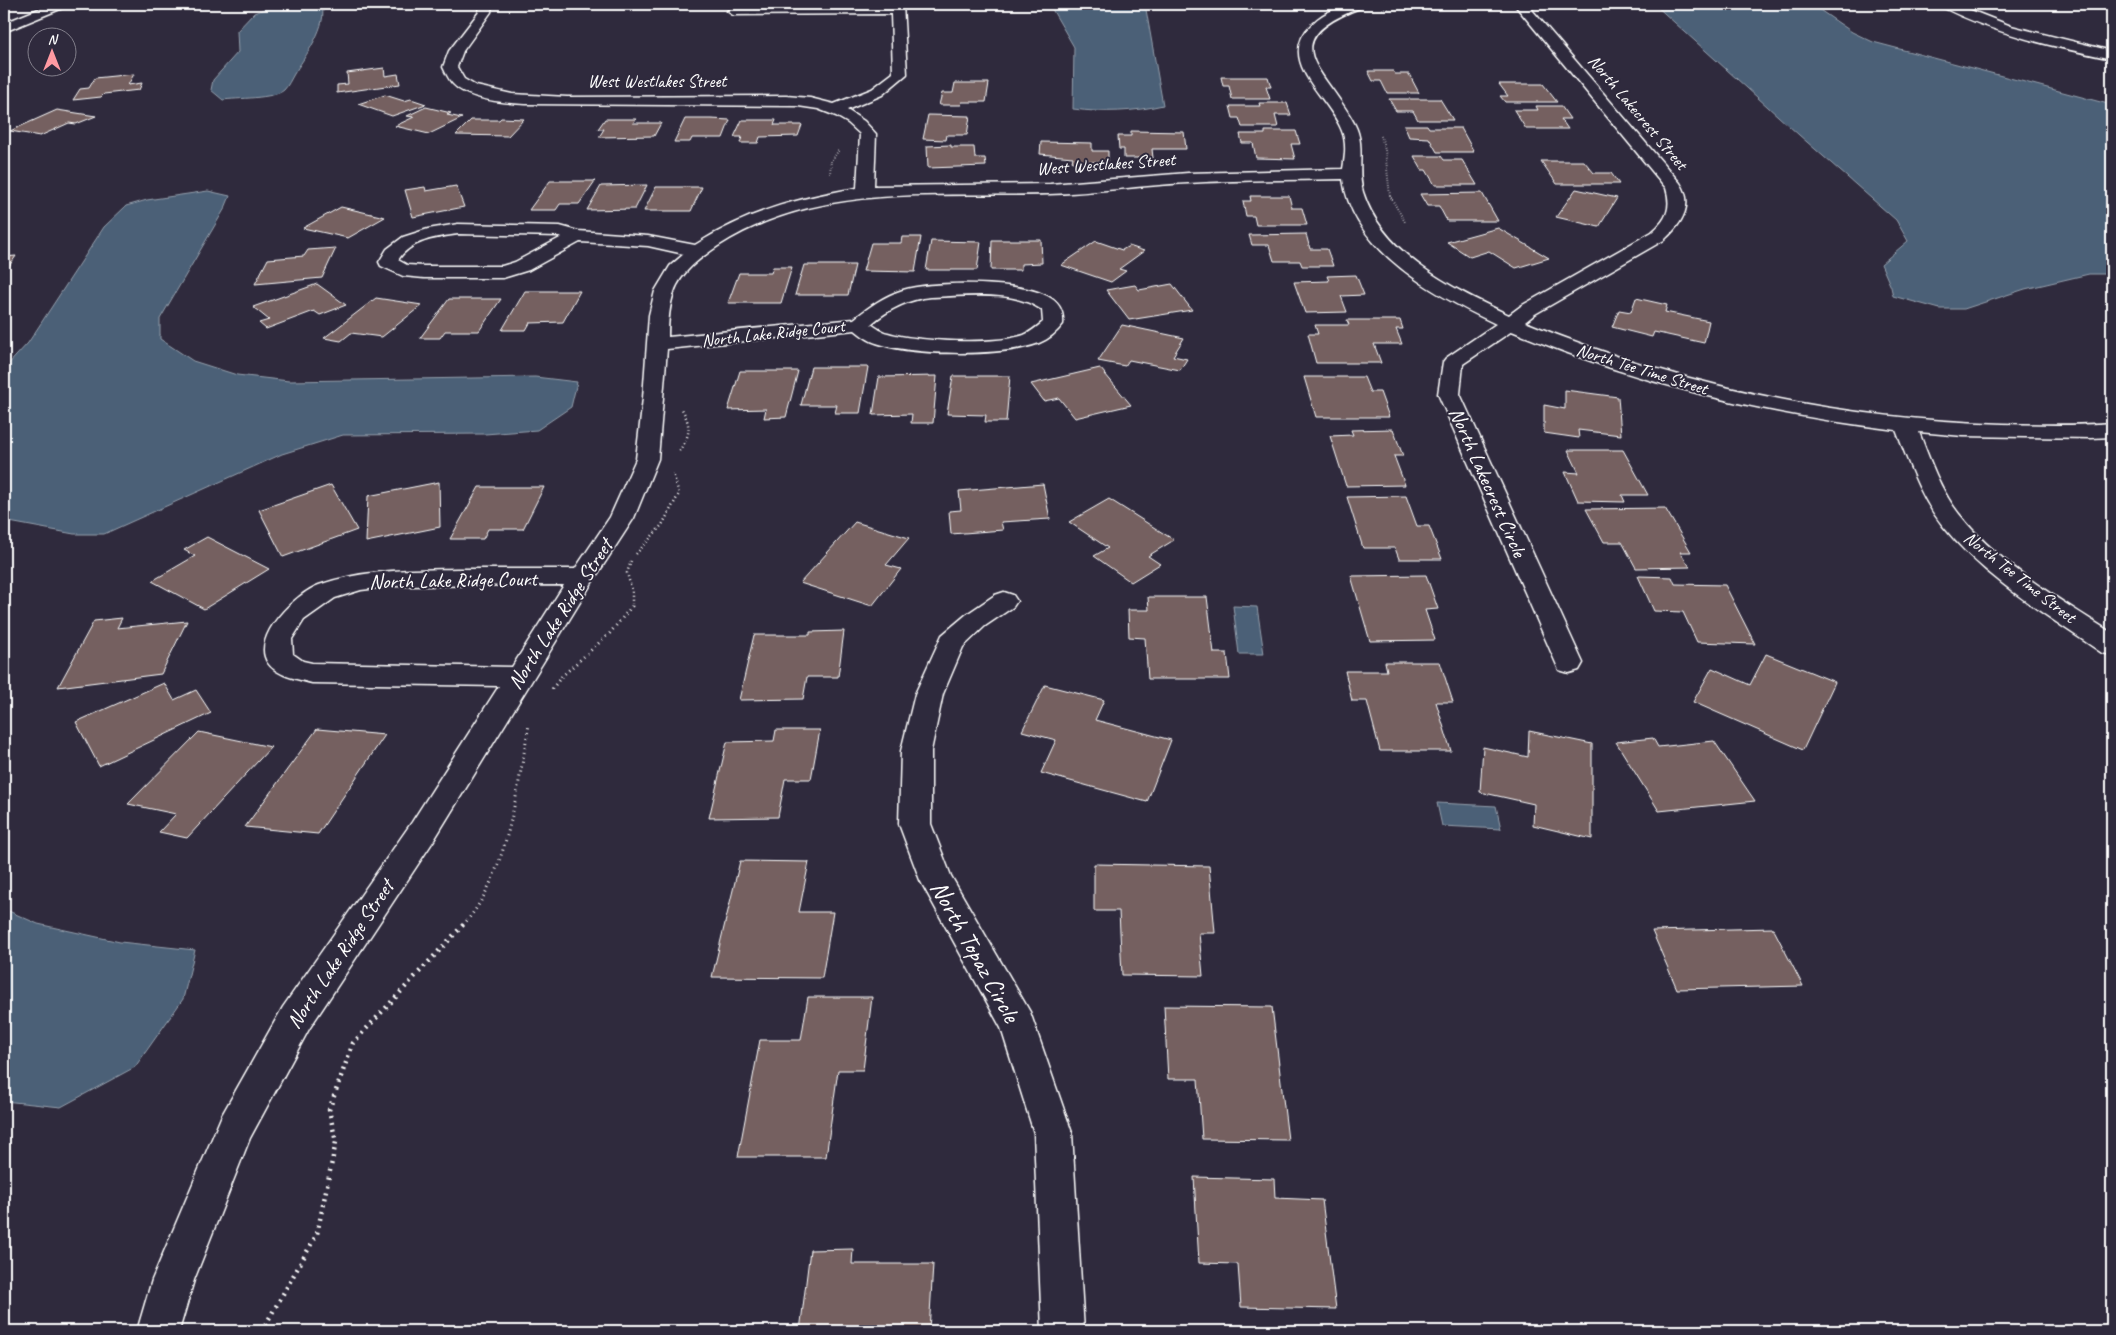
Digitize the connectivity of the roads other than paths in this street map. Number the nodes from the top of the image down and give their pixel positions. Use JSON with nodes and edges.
{"nodes":[{"id":1,"x":61,"y":4,"type":"edge"},
{"id":2,"x":486,"y":4,"type":"edge"},
{"id":3,"x":1358,"y":4,"type":"edge"},
{"id":4,"x":1520,"y":4,"type":"edge"},
{"id":5,"x":1946,"y":4,"type":"edge"},
{"id":6,"x":897,"y":7,"type":"edge"},
{"id":7,"x":732,"y":11,"type":"dead end"},
{"id":8,"x":4,"y":28,"type":"edge"},
{"id":9,"x":2112,"y":55,"type":"edge"},
{"id":10,"x":834,"y":109,"type":"junction"},
{"id":11,"x":1352,"y":180,"type":"junction"},
{"id":12,"x":865,"y":192,"type":"junction"},
{"id":13,"x":576,"y":236,"type":"junction"},
{"id":14,"x":698,"y":252,"type":"junction"},
{"id":15,"x":1512,"y":323,"type":"junction"},
{"id":16,"x":859,"y":324,"type":"junction"},
{"id":17,"x":656,"y":344,"type":"junction"},
{"id":18,"x":1905,"y":425,"type":"junction"},
{"id":19,"x":2112,"y":430,"type":"edge"},
{"id":20,"x":582,"y":577,"type":"junction"},
{"id":21,"x":1004,"y":600,"type":"dead end"},
{"id":22,"x":2112,"y":646,"type":"edge"},
{"id":23,"x":1568,"y":663,"type":"dead end"},
{"id":24,"x":519,"y":678,"type":"junction"},
{"id":25,"x":158,"y":1331,"type":"edge"},
{"id":26,"x":1063,"y":1331,"type":"edge"}],
"edges":[{"from":1,"to":8,"type":"street"},
{"from":2,"to":10,"type":"street","name":"West Westlakes Street"},
{"from":3,"to":11,"type":"street","name":"North Tee Time Street"},
{"from":4,"to":15,"type":"street","name":"North Lakecrest Street"},
{"from":5,"to":9,"type":"street"},
{"from":6,"to":7,"type":"street"},
{"from":6,"to":10,"type":"street"},
{"from":10,"to":12,"type":"street"},
{"from":11,"to":12,"type":"street","name":"West Westlakes Street"},
{"from":11,"to":15,"type":"street","name":"North Tee Time Street"},
{"from":12,"to":14,"type":"street","name":"North Lake Ridge Street"},
{"from":13,"to":13,"type":"street"},
{"from":13,"to":14,"type":"street"},
{"from":14,"to":17,"type":"street","name":"North Lake Ridge Street"},
{"from":15,"to":18,"type":"street","name":"North Tee Time Street"},
{"from":15,"to":23,"type":"street","name":"North Lakecrest Circle"},
{"from":16,"to":16,"type":"street","name":"North Lake Ridge Court"},
{"from":16,"to":17,"type":"street","name":"North Lake Ridge Court"},
{"from":17,"to":20,"type":"street","name":"North Lake Ridge Street"},
{"from":18,"to":19,"type":"street"},
{"from":18,"to":22,"type":"street","name":"North Tee Time Street"},
{"from":20,"to":24,"type":"street","name":"North Lake Ridge Street"},
{"from":20,"to":24,"type":"street","name":"North Lake Ridge Court"},
{"from":21,"to":26,"type":"street","name":"North Topaz Circle"},
{"from":24,"to":25,"type":"street","name":"North Lake Ridge Street"}]}
